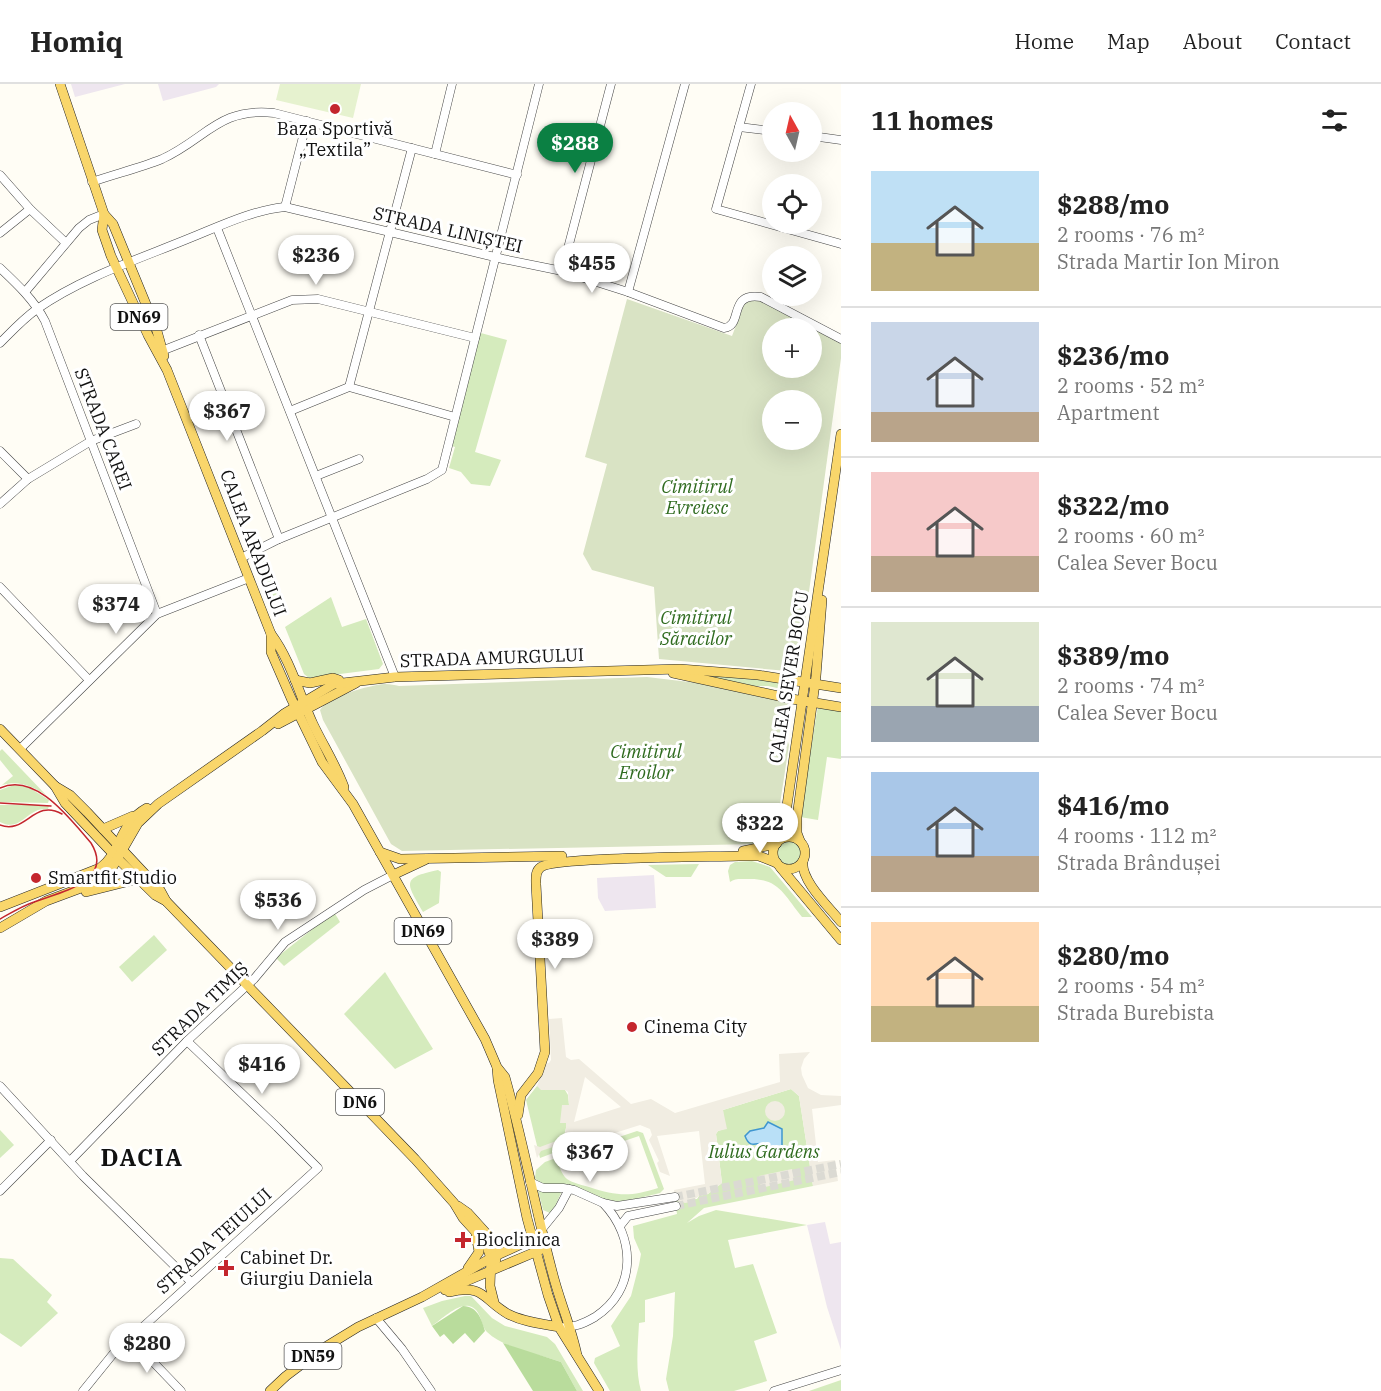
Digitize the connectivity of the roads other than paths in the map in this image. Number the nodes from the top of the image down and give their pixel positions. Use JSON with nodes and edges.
{"nodes":[{"id":1,"x":60,"y":84,"type":"edge"},
{"id":2,"x":452,"y":84,"type":"edge"},
{"id":3,"x":539,"y":84,"type":"edge"},
{"id":4,"x":611,"y":84,"type":"edge"},
{"id":5,"x":685,"y":84,"type":"edge"},
{"id":6,"x":751,"y":84,"type":"edge"},
{"id":7,"x":307,"y":121,"type":"junction"},
{"id":8,"x":739,"y":126,"type":"junction"},
{"id":9,"x":762,"y":129,"type":"edge"},
{"id":10,"x":822,"y":137,"type":"edge"},
{"id":11,"x":841,"y":140,"type":"edge"},
{"id":12,"x":412,"y":148,"type":"junction"},
{"id":13,"x":435,"y":154,"type":"junction"},
{"id":14,"x":0,"y":175,"type":"edge"},
{"id":15,"x":517,"y":175,"type":"junction"},
{"id":16,"x":92,"y":182,"type":"junction"},
{"id":17,"x":285,"y":207,"type":"junction"},
{"id":18,"x":30,"y":209,"type":"junction"},
{"id":19,"x":104,"y":214,"type":"junction"},
{"id":20,"x":217,"y":228,"type":"junction"},
{"id":21,"x":389,"y":232,"type":"junction"},
{"id":22,"x":0,"y":233,"type":"edge"},
{"id":23,"x":66,"y":243,"type":"junction"},
{"id":24,"x":841,"y":244,"type":"edge"},
{"id":25,"x":496,"y":257,"type":"junction"},
{"id":26,"x":128,"y":262,"type":"junction"},
{"id":27,"x":0,"y":267,"type":"edge"},
{"id":28,"x":117,"y":268,"type":"junction"},
{"id":29,"x":562,"y":271,"type":"junction"},
{"id":30,"x":25,"y":292,"type":"junction"},
{"id":31,"x":628,"y":292,"type":"junction"},
{"id":32,"x":38,"y":308,"type":"junction"},
{"id":33,"x":368,"y":313,"type":"junction"},
{"id":34,"x":251,"y":314,"type":"junction"},
{"id":35,"x":199,"y":335,"type":"junction"},
{"id":36,"x":475,"y":338,"type":"junction"},
{"id":37,"x":841,"y":339,"type":"edge"},
{"id":38,"x":0,"y":343,"type":"edge"},
{"id":39,"x":164,"y":350,"type":"junction"},
{"id":40,"x":165,"y":364,"type":"junction"},
{"id":41,"x":349,"y":387,"type":"junction"},
{"id":42,"x":290,"y":411,"type":"junction"},
{"id":43,"x":455,"y":417,"type":"junction"},
{"id":44,"x":136,"y":424,"type":"dead end"},
{"id":45,"x":841,"y":434,"type":"edge"},
{"id":46,"x":91,"y":441,"type":"junction"},
{"id":47,"x":0,"y":451,"type":"edge"},
{"id":48,"x":359,"y":459,"type":"dead end"},
{"id":49,"x":316,"y":476,"type":"junction"},
{"id":50,"x":28,"y":479,"type":"junction"},
{"id":51,"x":0,"y":504,"type":"edge"},
{"id":52,"x":332,"y":518,"type":"junction"},
{"id":53,"x":279,"y":539,"type":"junction"},
{"id":54,"x":825,"y":550,"type":"junction"},
{"id":55,"x":241,"y":558,"type":"junction"},
{"id":56,"x":249,"y":578,"type":"junction"},
{"id":57,"x":0,"y":587,"type":"edge"},
{"id":58,"x":157,"y":614,"type":"junction"},
{"id":59,"x":271,"y":634,"type":"junction"},
{"id":60,"x":628,"y":670,"type":"junction"},
{"id":61,"x":395,"y":677,"type":"junction"},
{"id":62,"x":89,"y":680,"type":"junction"},
{"id":63,"x":295,"y":680,"type":"junction"},
{"id":64,"x":345,"y":682,"type":"junction"},
{"id":65,"x":356,"y":682,"type":"junction"},
{"id":66,"x":804,"y":682,"type":"junction"},
{"id":67,"x":814,"y":684,"type":"junction"},
{"id":68,"x":841,"y":688,"type":"edge"},
{"id":69,"x":801,"y":700,"type":"junction"},
{"id":70,"x":812,"y":702,"type":"junction"},
{"id":71,"x":841,"y":706,"type":"edge"},
{"id":72,"x":301,"y":708,"type":"junction"},
{"id":73,"x":0,"y":729,"type":"edge"},
{"id":74,"x":20,"y":749,"type":"junction"},
{"id":75,"x":54,"y":786,"type":"junction"},
{"id":76,"x":158,"y":804,"type":"junction"},
{"id":77,"x":138,"y":813,"type":"junction"},
{"id":78,"x":785,"y":817,"type":"junction"},
{"id":79,"x":103,"y":829,"type":"junction"},
{"id":80,"x":801,"y":842,"type":"junction"},
{"id":81,"x":776,"y":844,"type":"junction"},
{"id":82,"x":752,"y":850,"type":"junction"},
{"id":83,"x":117,"y":852,"type":"junction"},
{"id":84,"x":380,"y":852,"type":"junction"},
{"id":85,"x":526,"y":858,"type":"junction"},
{"id":86,"x":431,"y":859,"type":"junction"},
{"id":87,"x":804,"y":860,"type":"junction"},
{"id":88,"x":778,"y":864,"type":"junction"},
{"id":89,"x":537,"y":871,"type":"junction"},
{"id":90,"x":393,"y":876,"type":"junction"},
{"id":91,"x":138,"y":879,"type":"junction"},
{"id":92,"x":60,"y":895,"type":"junction"},
{"id":93,"x":166,"y":901,"type":"junction"},
{"id":94,"x":0,"y":907,"type":"edge"},
{"id":95,"x":841,"y":922,"type":"edge"},
{"id":96,"x":0,"y":928,"type":"edge"},
{"id":97,"x":841,"y":940,"type":"edge"},
{"id":98,"x":246,"y":986,"type":"junction"},
{"id":99,"x":187,"y":1041,"type":"junction"},
{"id":100,"x":497,"y":1067,"type":"junction"},
{"id":101,"x":0,"y":1086,"type":"edge"},
{"id":102,"x":518,"y":1128,"type":"junction"},
{"id":103,"x":51,"y":1140,"type":"junction"},
{"id":104,"x":70,"y":1161,"type":"junction"},
{"id":105,"x":530,"y":1182,"type":"junction"},
{"id":106,"x":569,"y":1189,"type":"junction"},
{"id":107,"x":0,"y":1191,"type":"edge"},
{"id":108,"x":675,"y":1197,"type":"tunnel mouth"},
{"id":109,"x":454,"y":1203,"type":"junction"},
{"id":110,"x":603,"y":1203,"type":"junction"},
{"id":111,"x":676,"y":1206,"type":"tunnel mouth"},
{"id":112,"x":620,"y":1226,"type":"junction"},
{"id":113,"x":472,"y":1228,"type":"junction"},
{"id":114,"x":541,"y":1230,"type":"junction"},
{"id":115,"x":532,"y":1240,"type":"junction"},
{"id":116,"x":496,"y":1244,"type":"junction"},
{"id":117,"x":545,"y":1244,"type":"junction"},
{"id":118,"x":521,"y":1245,"type":"junction"},
{"id":119,"x":537,"y":1252,"type":"junction"},
{"id":120,"x":494,"y":1257,"type":"junction"},
{"id":121,"x":492,"y":1270,"type":"junction"},
{"id":122,"x":464,"y":1273,"type":"junction"},
{"id":123,"x":191,"y":1282,"type":"junction"},
{"id":124,"x":436,"y":1293,"type":"junction"},
{"id":125,"x":422,"y":1297,"type":"junction"},
{"id":126,"x":494,"y":1302,"type":"junction"},
{"id":127,"x":376,"y":1318,"type":"junction"},
{"id":128,"x":560,"y":1327,"type":"junction"},
{"id":129,"x":570,"y":1327,"type":"junction"},
{"id":130,"x":131,"y":1339,"type":"junction"},
{"id":131,"x":577,"y":1355,"type":"junction"},
{"id":132,"x":841,"y":1370,"type":"edge"},
{"id":133,"x":83,"y":1391,"type":"edge"},
{"id":134,"x":181,"y":1391,"type":"edge"},
{"id":135,"x":270,"y":1391,"type":"edge"},
{"id":136,"x":431,"y":1391,"type":"edge"},
{"id":137,"x":599,"y":1391,"type":"edge"},
{"id":138,"x":774,"y":1391,"type":"edge"}],
"edges":[{"from":1,"to":16,"type":"main road","name":"CALEA ARADULUI","number":"DN69"},
{"from":2,"to":13,"type":"street"},
{"from":3,"to":15,"type":"street"},
{"from":4,"to":29,"type":"street"},
{"from":5,"to":31,"type":"street"},
{"from":6,"to":8,"type":"street"},
{"from":7,"to":12,"type":"street"},
{"from":7,"to":16,"type":"street"},
{"from":7,"to":17,"type":"street"},
{"from":8,"to":9,"type":"street"},
{"from":8,"to":24,"type":"street"},
{"from":10,"to":11,"type":"street"},
{"from":12,"to":13,"type":"street"},
{"from":12,"to":21,"type":"street"},
{"from":13,"to":15,"type":"street"},
{"from":14,"to":18,"type":"street"},
{"from":15,"to":25,"type":"street"},
{"from":16,"to":19,"type":"main road","name":"CALEA ARADULUI","number":"DN69"},
{"from":17,"to":20,"type":"street","name":"STRADA LINIȘTEI"},
{"from":17,"to":21,"type":"street","name":"STRADA LINIȘTEI"},
{"from":18,"to":22,"type":"street"},
{"from":18,"to":23,"type":"street"},
{"from":19,"to":23,"type":"street"},
{"from":19,"to":26,"type":"main road","name":"CALEA ARADULUI","number":"DN69"},
{"from":19,"to":28,"type":"main road","name":"CALEA ARADULUI","number":"DN69"},
{"from":20,"to":26,"type":"street","name":"STRADA LINIȘTEI"},
{"from":20,"to":34,"type":"street"},
{"from":21,"to":25,"type":"street","name":"STRADA LINIȘTEI"},
{"from":21,"to":33,"type":"street"},
{"from":23,"to":30,"type":"street"},
{"from":25,"to":29,"type":"street","name":"STRADA LINIȘTEI"},
{"from":25,"to":36,"type":"street"},
{"from":26,"to":28,"type":"street","name":"STRADA LINIȘTEI"},
{"from":26,"to":39,"type":"main road","name":"CALEA ARADULUI","number":"DN69"},
{"from":27,"to":30,"type":"street","name":"STRADA CAREI"},
{"from":28,"to":32,"type":"street","name":"STRADA LINIȘTEI"},
{"from":28,"to":40,"type":"main road","name":"CALEA ARADULUI","number":"DN69"},
{"from":29,"to":31,"type":"street","name":"STRADA LINIȘTEI"},
{"from":30,"to":32,"type":"street","name":"STRADA CAREI"},
{"from":31,"to":37,"type":"street","name":"STRADA LINIȘTEI"},
{"from":32,"to":38,"type":"street","name":"STRADA LINIȘTEI"},
{"from":32,"to":46,"type":"street","name":"STRADA CAREI"},
{"from":33,"to":34,"type":"street"},
{"from":33,"to":36,"type":"street"},
{"from":33,"to":41,"type":"street"},
{"from":34,"to":35,"type":"street"},
{"from":34,"to":42,"type":"street"},
{"from":35,"to":39,"type":"street"},
{"from":35,"to":53,"type":"street"},
{"from":36,"to":43,"type":"street"},
{"from":39,"to":40,"type":"main road","name":"CALEA ARADULUI","number":"DN69"},
{"from":40,"to":55,"type":"main road","name":"CALEA ARADULUI","number":"DN69"},
{"from":41,"to":42,"type":"street"},
{"from":41,"to":43,"type":"street"},
{"from":42,"to":49,"type":"street"},
{"from":43,"to":52,"type":"street"},
{"from":44,"to":46,"type":"street"},
{"from":45,"to":54,"type":"main road","name":"CALEA SEVER BOCU"},
{"from":46,"to":50,"type":"street"},
{"from":46,"to":58,"type":"street","name":"STRADA CAREI"},
{"from":47,"to":50,"type":"street"},
{"from":48,"to":49,"type":"street"},
{"from":49,"to":52,"type":"street"},
{"from":50,"to":51,"type":"street"},
{"from":52,"to":53,"type":"street"},
{"from":52,"to":61,"type":"street"},
{"from":53,"to":55,"type":"street"},
{"from":54,"to":66,"type":"main road","name":"CALEA SEVER BOCU"},
{"from":54,"to":67,"type":"main road","name":"CALEA SEVER BOCU"},
{"from":55,"to":56,"type":"main road","name":"CALEA ARADULUI","number":"DN69"},
{"from":56,"to":58,"type":"street"},
{"from":56,"to":59,"type":"main road","name":"CALEA ARADULUI","number":"DN69"},
{"from":57,"to":62,"type":"street"},
{"from":58,"to":62,"type":"street"},
{"from":59,"to":63,"type":"main road","name":"CALEA ARADULUI","number":"DN69"},
{"from":59,"to":72,"type":"main road","name":"CALEA ARADULUI","number":"DN69"},
{"from":60,"to":61,"type":"main road","name":"STRADA AMURGULUI"},
{"from":60,"to":66,"type":"main road","name":"STRADA AMURGULUI"},
{"from":60,"to":69,"type":"main road","name":"STRADA AMURGULUI"},
{"from":61,"to":65,"type":"main road","name":"STRADA AMURGULUI"},
{"from":62,"to":74,"type":"street"},
{"from":63,"to":64,"type":"main road"},
{"from":63,"to":72,"type":"main road","name":"CALEA ARADULUI","number":"DN69"},
{"from":64,"to":65,"type":"main road","name":"STRADA AMURGULUI"},
{"from":64,"to":72,"type":"main road","name":"STRADA AMURGULUI"},
{"from":65,"to":72,"type":"main road","name":"STRADA AMURGULUI"},
{"from":66,"to":67,"type":"main road","name":"STRADA AMURGULUI"},
{"from":66,"to":69,"type":"main road","name":"CALEA SEVER BOCU"},
{"from":67,"to":68,"type":"main road","name":"STRADA AMURGULUI"},
{"from":67,"to":70,"type":"main road","name":"CALEA SEVER BOCU"},
{"from":69,"to":70,"type":"main road","name":"STRADA AMURGULUI"},
{"from":69,"to":78,"type":"main road","name":"CALEA SEVER BOCU"},
{"from":70,"to":71,"type":"main road","name":"STRADA AMURGULUI"},
{"from":70,"to":80,"type":"main road","name":"CALEA SEVER BOCU"},
{"from":72,"to":76,"type":"main road"},
{"from":72,"to":84,"type":"main road","name":"CALEA ARADULUI","number":"DN69"},
{"from":73,"to":74,"type":"main road","number":"DN6"},
{"from":74,"to":75,"type":"main road","number":"DN6"},
{"from":75,"to":79,"type":"main road","number":"DN6"},
{"from":75,"to":83,"type":"main road","number":"DN6"},
{"from":76,"to":77,"type":"main road"},
{"from":76,"to":83,"type":"main road"},
{"from":77,"to":79,"type":"main road"},
{"from":77,"to":83,"type":"main road"},
{"from":78,"to":81,"type":"main road","name":"CALEA SEVER BOCU"},
{"from":78,"to":82,"type":"main road"},
{"from":79,"to":83,"type":"main road","number":"DN6"},
{"from":80,"to":81,"type":"main road"},
{"from":80,"to":87,"type":"main road"},
{"from":81,"to":82,"type":"main road"},
{"from":81,"to":88,"type":"main road"},
{"from":82,"to":85,"type":"main road"},
{"from":83,"to":91,"type":"main road","number":"DN6"},
{"from":83,"to":92,"type":"main road"},
{"from":83,"to":93,"type":"main road","number":"DN6"},
{"from":83,"to":94,"type":"main road"},
{"from":84,"to":86,"type":"main road"},
{"from":84,"to":90,"type":"main road","name":"CALEA ARADULUI","number":"DN69"},
{"from":85,"to":86,"type":"main road"},
{"from":85,"to":89,"type":"main road"},
{"from":86,"to":90,"type":"main road"},
{"from":87,"to":88,"type":"main road"},
{"from":87,"to":95,"type":"main road"},
{"from":88,"to":89,"type":"main road"},
{"from":88,"to":97,"type":"main road"},
{"from":89,"to":102,"type":"main road"},
{"from":90,"to":98,"type":"street","name":"STRADA TIMIȘ"},
{"from":90,"to":100,"type":"main road","name":"CALEA ARADULUI","number":"DN69"},
{"from":91,"to":92,"type":"main road"},
{"from":91,"to":93,"type":"main road","number":"DN6"},
{"from":92,"to":96,"type":"main road"},
{"from":93,"to":98,"type":"main road","number":"DN6"},
{"from":98,"to":99,"type":"street","name":"STRADA TIMIȘ"},
{"from":98,"to":109,"type":"main road","number":"DN6"},
{"from":99,"to":104,"type":"street","name":"STRADA TIMIȘ"},
{"from":99,"to":123,"type":"street","name":"STRADA TEIULUI"},
{"from":100,"to":102,"type":"main road","name":"CALEA ARADULUI","number":"DN69"},
{"from":100,"to":115,"type":"main road","name":"CALEA ARADULUI","number":"DN69"},
{"from":101,"to":103,"type":"street"},
{"from":102,"to":105,"type":"main road","name":"CALEA ARADULUI","number":"DN69"},
{"from":103,"to":104,"type":"street"},
{"from":103,"to":107,"type":"street"},
{"from":104,"to":123,"type":"street"},
{"from":105,"to":106,"type":"street"},
{"from":105,"to":114,"type":"main road","name":"CALEA ARADULUI","number":"DN69"},
{"from":106,"to":110,"type":"street"},
{"from":106,"to":114,"type":"street"},
{"from":108,"to":110,"type":"street"},
{"from":109,"to":113,"type":"main road","number":"DN6"},
{"from":109,"to":116,"type":"main road","number":"DN6"},
{"from":110,"to":112,"type":"street"},
{"from":111,"to":112,"type":"street"},
{"from":112,"to":129,"type":"street"},
{"from":113,"to":120,"type":"main road","number":"DN6"},
{"from":113,"to":122,"type":"main road","number":"DN6"},
{"from":114,"to":115,"type":"street"},
{"from":114,"to":117,"type":"main road","name":"CALEA ARADULUI","number":"DN69"},
{"from":115,"to":117,"type":"main road"},
{"from":115,"to":118,"type":"main road"},
{"from":115,"to":119,"type":"main road","name":"CALEA ARADULUI","number":"DN69"},
{"from":116,"to":118,"type":"main road"},
{"from":116,"to":120,"type":"main road"},
{"from":117,"to":119,"type":"main road"},
{"from":117,"to":129,"type":"main road","name":"CALEA ARADULUI"},
{"from":118,"to":120,"type":"main road"},
{"from":119,"to":121,"type":"main road"},
{"from":119,"to":128,"type":"main road","name":"CALEA ARADULUI","number":"DN69"},
{"from":120,"to":121,"type":"main road"},
{"from":120,"to":122,"type":"main road","number":"DN59"},
{"from":121,"to":124,"type":"main road","number":"DN59"},
{"from":121,"to":126,"type":"main road"},
{"from":122,"to":125,"type":"main road","number":"DN59"},
{"from":123,"to":130,"type":"street","name":"STRADA TEIULUI"},
{"from":124,"to":125,"type":"main road","number":"DN59"},
{"from":124,"to":126,"type":"main road"},
{"from":125,"to":127,"type":"main road","number":"DN59"},
{"from":126,"to":128,"type":"main road"},
{"from":127,"to":135,"type":"main road","number":"DN59"},
{"from":127,"to":136,"type":"street"},
{"from":128,"to":129,"type":"street"},
{"from":128,"to":131,"type":"main road","name":"CALEA ARADULUI"},
{"from":129,"to":131,"type":"main road","name":"CALEA ARADULUI"},
{"from":130,"to":133,"type":"street","name":"STRADA TEIULUI"},
{"from":130,"to":134,"type":"street"},
{"from":131,"to":137,"type":"main road","name":"CALEA ARADULUI"},
{"from":132,"to":138,"type":"street"}]}
